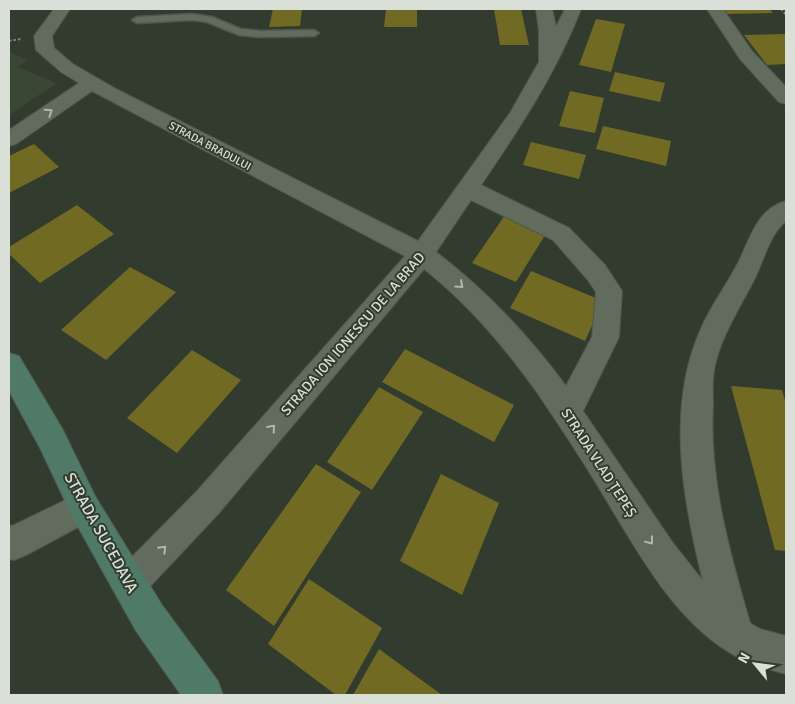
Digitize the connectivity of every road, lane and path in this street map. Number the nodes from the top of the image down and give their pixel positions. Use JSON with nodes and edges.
{"nodes":[{"id":1,"x":62,"y":9,"type":"edge"},
{"id":2,"x":544,"y":9,"type":"edge"},
{"id":3,"x":573,"y":9,"type":"edge"},
{"id":4,"x":715,"y":9,"type":"edge"},
{"id":5,"x":781,"y":9,"type":"edge"},
{"id":6,"x":192,"y":13,"type":"edge"},
{"id":7,"x":786,"y":15,"type":"edge"},
{"id":8,"x":137,"y":20,"type":"dead end"},
{"id":9,"x":314,"y":33,"type":"dead end"},
{"id":10,"x":548,"y":62,"type":"junction"},
{"id":11,"x":91,"y":83,"type":"junction"},
{"id":12,"x":786,"y":98,"type":"edge"},
{"id":13,"x":9,"y":139,"type":"edge"},
{"id":14,"x":469,"y":189,"type":"junction"},
{"id":15,"x":786,"y":209,"type":"edge"},
{"id":16,"x":422,"y":254,"type":"junction"},
{"id":17,"x":9,"y":365,"type":"edge"},
{"id":18,"x":567,"y":414,"type":"junction"},
{"id":19,"x":84,"y":506,"type":"junction"},
{"id":20,"x":9,"y":542,"type":"edge"},
{"id":21,"x":129,"y":584,"type":"junction"},
{"id":22,"x":735,"y":635,"type":"junction"},
{"id":23,"x":786,"y":655,"type":"edge"},
{"id":24,"x":204,"y":695,"type":"edge"}],
"edges":[{"from":1,"to":11,"type":"street","name":"STRADA BRADULUI"},
{"from":2,"to":10,"type":"street","name":"STRADA ION IONESCU DE LA BRAD"},
{"from":3,"to":10,"type":"street","name":"STRADA ION IONESCU DE LA BRAD"},
{"from":4,"to":12,"type":"street"},
{"from":5,"to":7,"type":"path"},
{"from":6,"to":8,"type":"lane"},
{"from":6,"to":9,"type":"lane"},
{"from":10,"to":14,"type":"street","name":"STRADA ION IONESCU DE LA BRAD"},
{"from":13,"to":11,"type":"street","one_way":true},
{"from":11,"to":16,"type":"street","name":"STRADA BRADULUI"},
{"from":14,"to":16,"type":"street","name":"STRADA ION IONESCU DE LA BRAD"},
{"from":14,"to":18,"type":"street"},
{"from":15,"to":22,"type":"street"},
{"from":16,"to":18,"type":"street","name":"STRADA VLAD ȚEPEȘ","one_way":true},
{"from":21,"to":16,"type":"street","name":"STRADA ION IONESCU DE LA BRAD","one_way":true},
{"from":17,"to":19,"type":"street","name":"STRADA SUCEDAVA"},
{"from":18,"to":22,"type":"street","name":"STRADA VLAD ȚEPEȘ","one_way":true},
{"from":19,"to":20,"type":"street"},
{"from":19,"to":21,"type":"street","name":"STRADA SUCEDAVA"},
{"from":21,"to":24,"type":"street","name":"STRADA SUCEDAVA"},
{"from":22,"to":23,"type":"street","name":"STRADA VLAD ȚEPEȘ"}]}
